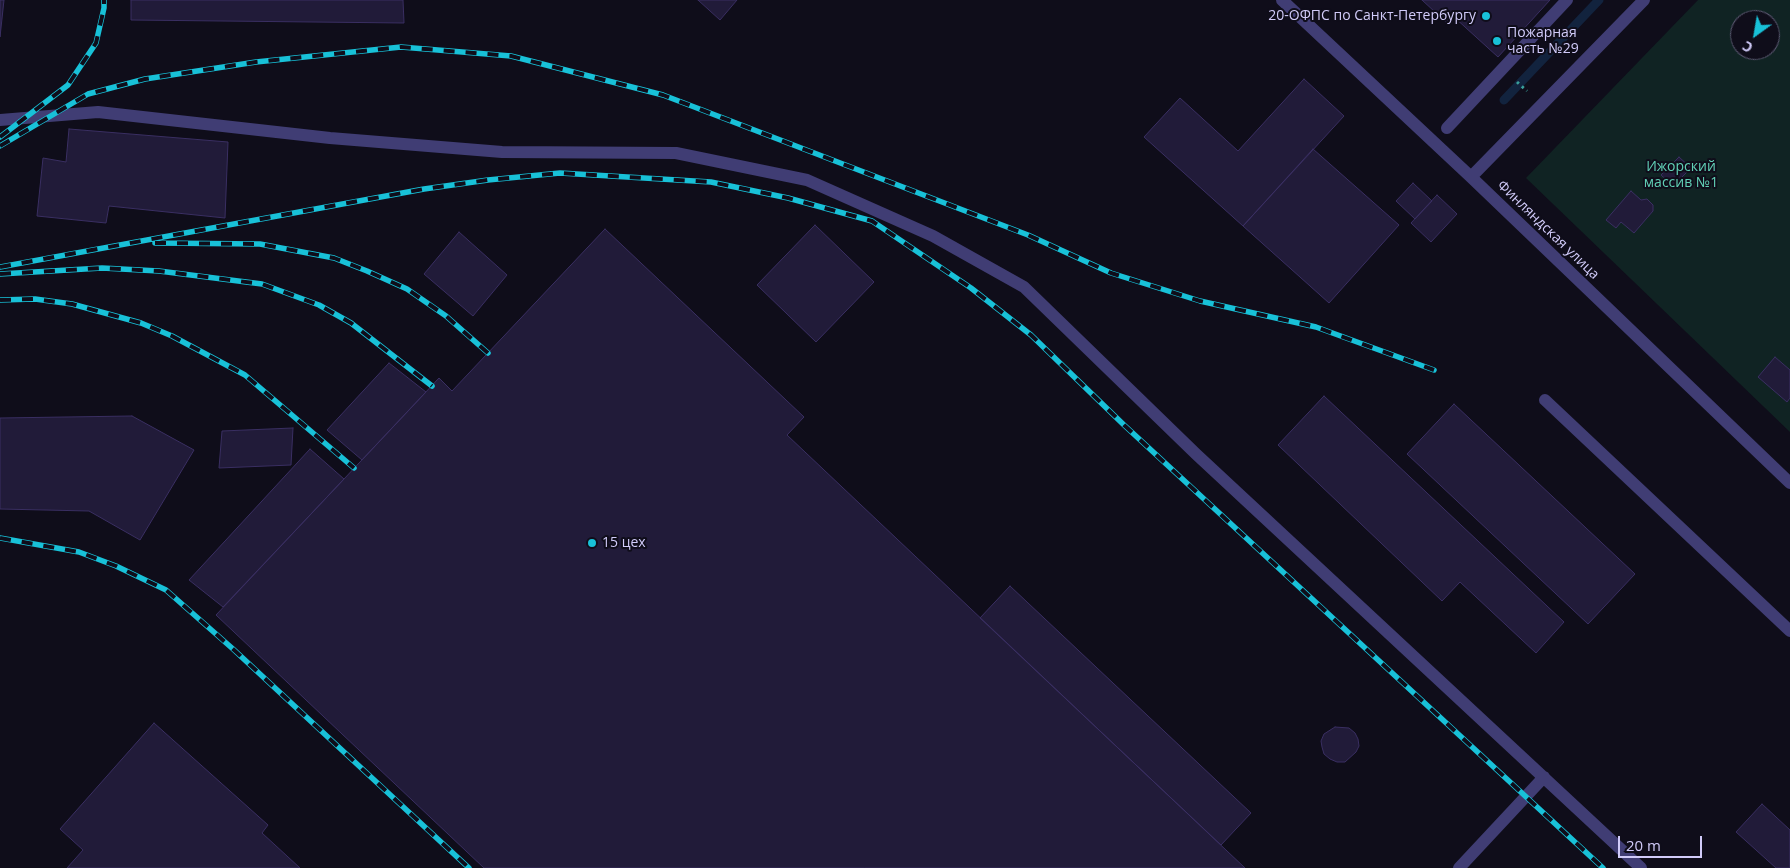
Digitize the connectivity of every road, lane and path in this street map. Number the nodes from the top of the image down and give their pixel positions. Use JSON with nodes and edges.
{"nodes":[{"id":1,"x":1282,"y":0,"type":"edge"},
{"id":2,"x":1567,"y":0,"type":"edge"},
{"id":3,"x":1644,"y":0,"type":"edge"},
{"id":4,"x":1514,"y":80,"type":"dead end"},
{"id":5,"x":1528,"y":92,"type":"dead end"},
{"id":6,"x":0,"y":120,"type":"edge"},
{"id":7,"x":1447,"y":128,"type":"dead end"},
{"id":8,"x":1472,"y":177,"type":"junction"},
{"id":9,"x":1545,"y":400,"type":"dead end"},
{"id":10,"x":1790,"y":483,"type":"edge"},
{"id":11,"x":1790,"y":631,"type":"edge"},
{"id":12,"x":1544,"y":777,"type":"junction"},
{"id":13,"x":1459,"y":868,"type":"edge"},
{"id":14,"x":1641,"y":868,"type":"edge"}],
"edges":[{"from":1,"to":8,"type":"street","name":"Финляндская улица"},
{"from":2,"to":7,"type":"street"},
{"from":3,"to":8,"type":"street"},
{"from":4,"to":5,"type":"path"},
{"from":6,"to":12,"type":"street"},
{"from":8,"to":10,"type":"street","name":"Финляндская улица"},
{"from":9,"to":11,"type":"street"},
{"from":12,"to":13,"type":"street"},
{"from":12,"to":14,"type":"street"}]}
